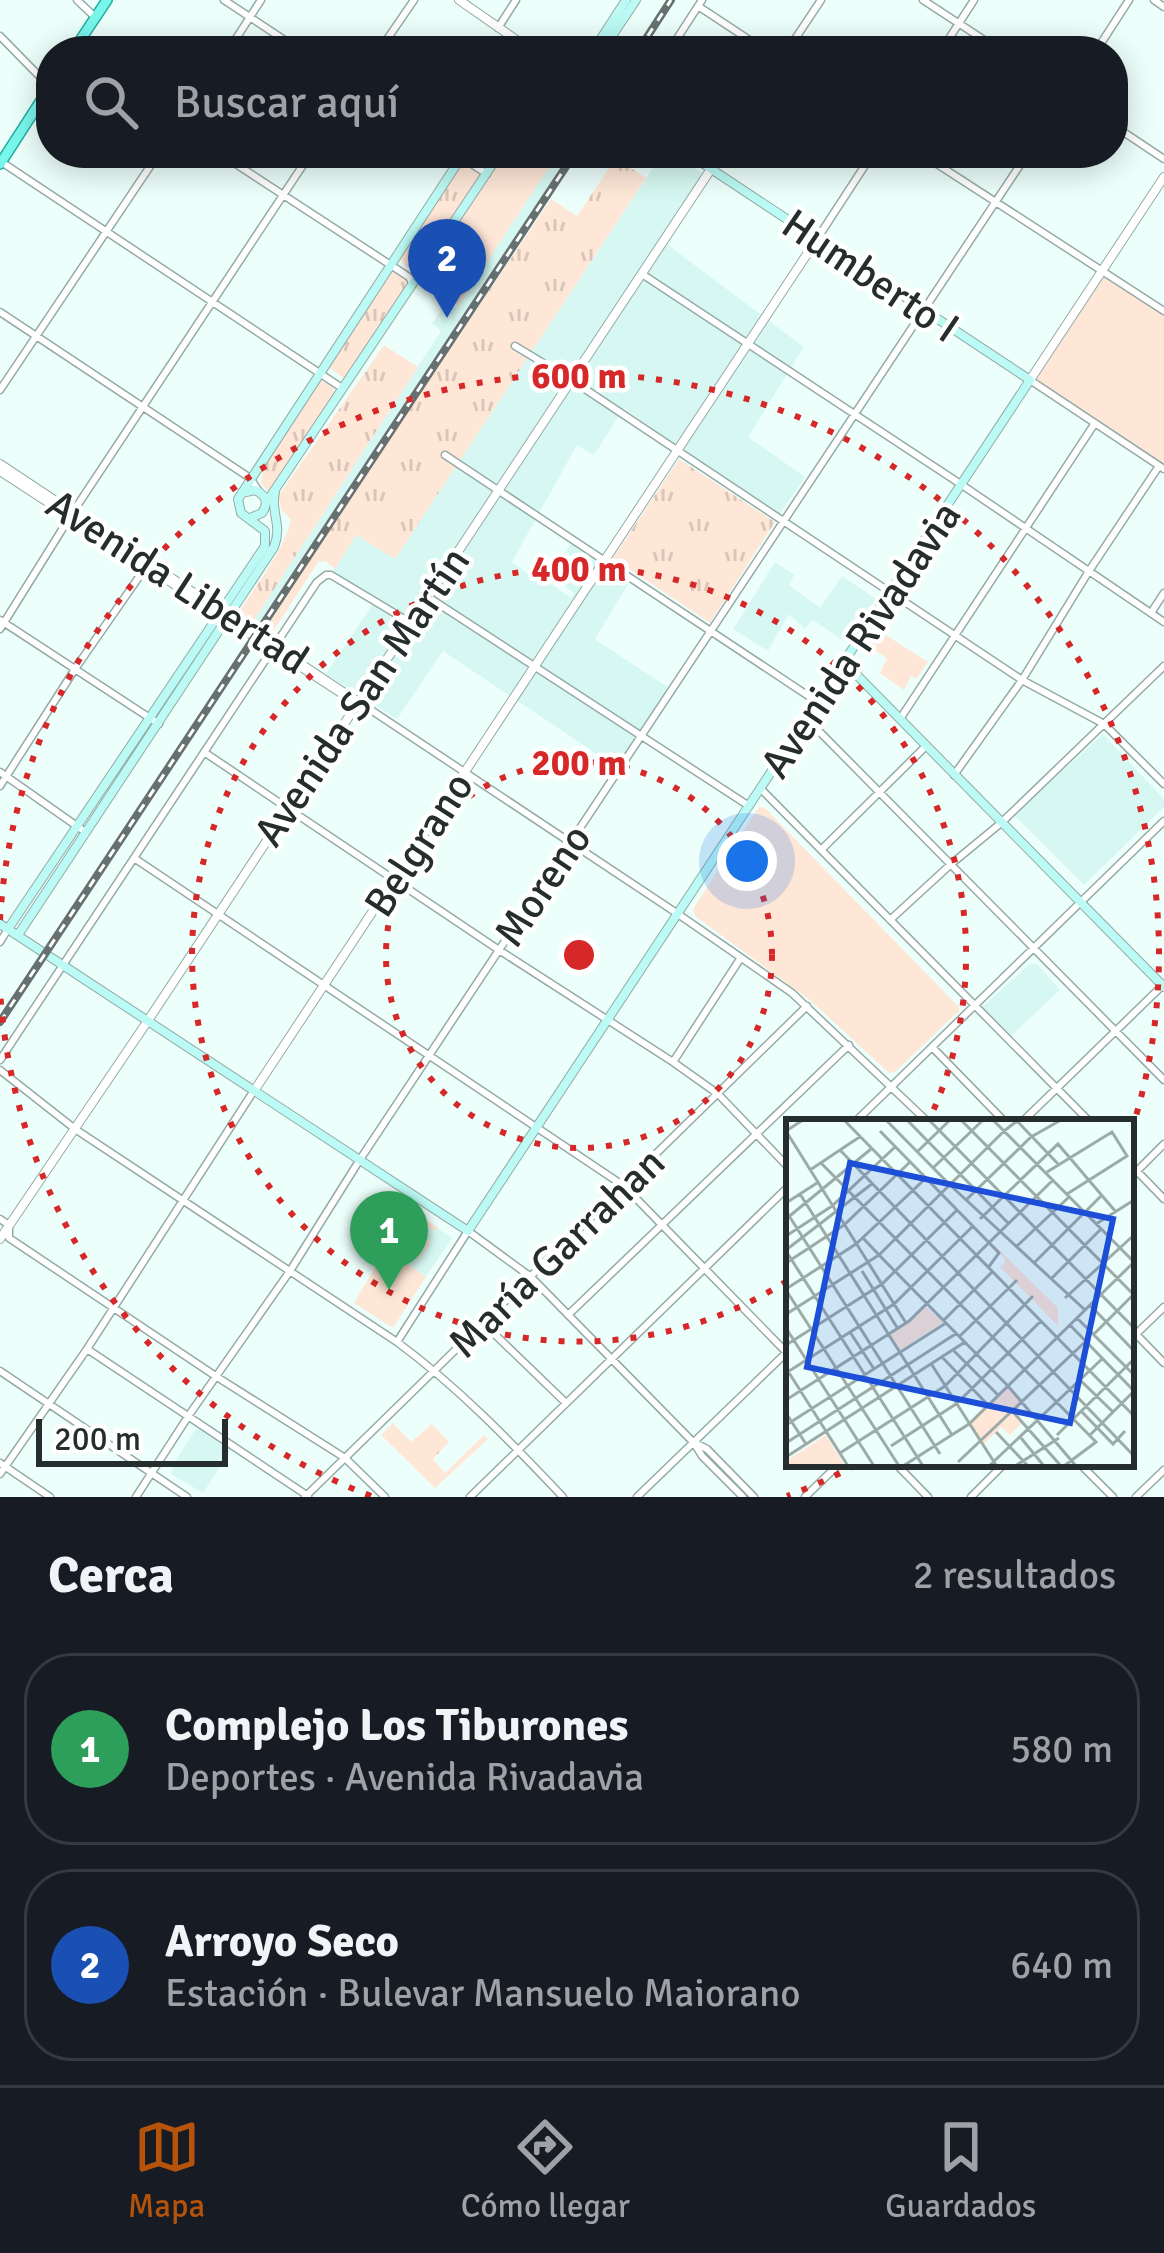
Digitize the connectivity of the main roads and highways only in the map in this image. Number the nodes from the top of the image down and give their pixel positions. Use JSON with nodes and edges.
{"nodes":[{"id":1,"x":107,"y":0,"type":"edge"},
{"id":2,"x":626,"y":0,"type":"edge"},
{"id":3,"x":636,"y":0,"type":"edge"},
{"id":4,"x":83,"y":36,"type":"edge"},
{"id":5,"x":603,"y":36,"type":"edge"},
{"id":6,"x":612,"y":36,"type":"edge"},
{"id":7,"x":36,"y":108,"type":"edge"},
{"id":8,"x":0,"y":162,"type":"edge"},
{"id":9,"x":451,"y":168,"type":"edge"},
{"id":10,"x":491,"y":168,"type":"edge"},
{"id":11,"x":710,"y":168,"type":"edge"},
{"id":12,"x":1030,"y":380,"type":"joint"},
{"id":13,"x":275,"y":492,"type":"junction"},
{"id":14,"x":241,"y":494,"type":"junction"},
{"id":15,"x":264,"y":500,"type":"junction"},
{"id":16,"x":276,"y":516,"type":"junction"},
{"id":17,"x":249,"y":518,"type":"junction"},
{"id":18,"x":225,"y":615,"type":"junction"},
{"id":19,"x":844,"y":662,"type":"junction"},
{"id":20,"x":82,"y":830,"type":"junction"},
{"id":21,"x":4,"y":927,"type":"edge"},
{"id":22,"x":18,"y":935,"type":"junction"},
{"id":23,"x":1163,"y":986,"type":"edge"}],
"edges":[{"from":1,"to":4,"type":"main road"},
{"from":2,"to":5,"type":"main road"},
{"from":3,"to":6,"type":"main road"},
{"from":7,"to":8,"type":"main road"},
{"from":9,"to":14,"type":"main road"},
{"from":10,"to":13,"type":"main road"},
{"from":11,"to":12,"type":"main road","name":"Humberto I"},
{"from":12,"to":19,"type":"main road","name":"Avenida Rivadavia"},
{"from":13,"to":15,"type":"main road"},
{"from":13,"to":16,"type":"main road"},
{"from":14,"to":15,"type":"main road"},
{"from":14,"to":17,"type":"main road"},
{"from":15,"to":16,"type":"main road"},
{"from":15,"to":17,"type":"main road"},
{"from":16,"to":18,"type":"main road"},
{"from":17,"to":18,"type":"main road"},
{"from":18,"to":20,"type":"main road"},
{"from":19,"to":22,"type":"main road","name":"Avenida Rivadavia"},
{"from":19,"to":23,"type":"main road"},
{"from":20,"to":21,"type":"main road"},
{"from":20,"to":22,"type":"main road"},
{"from":21,"to":22,"type":"main road"}]}
